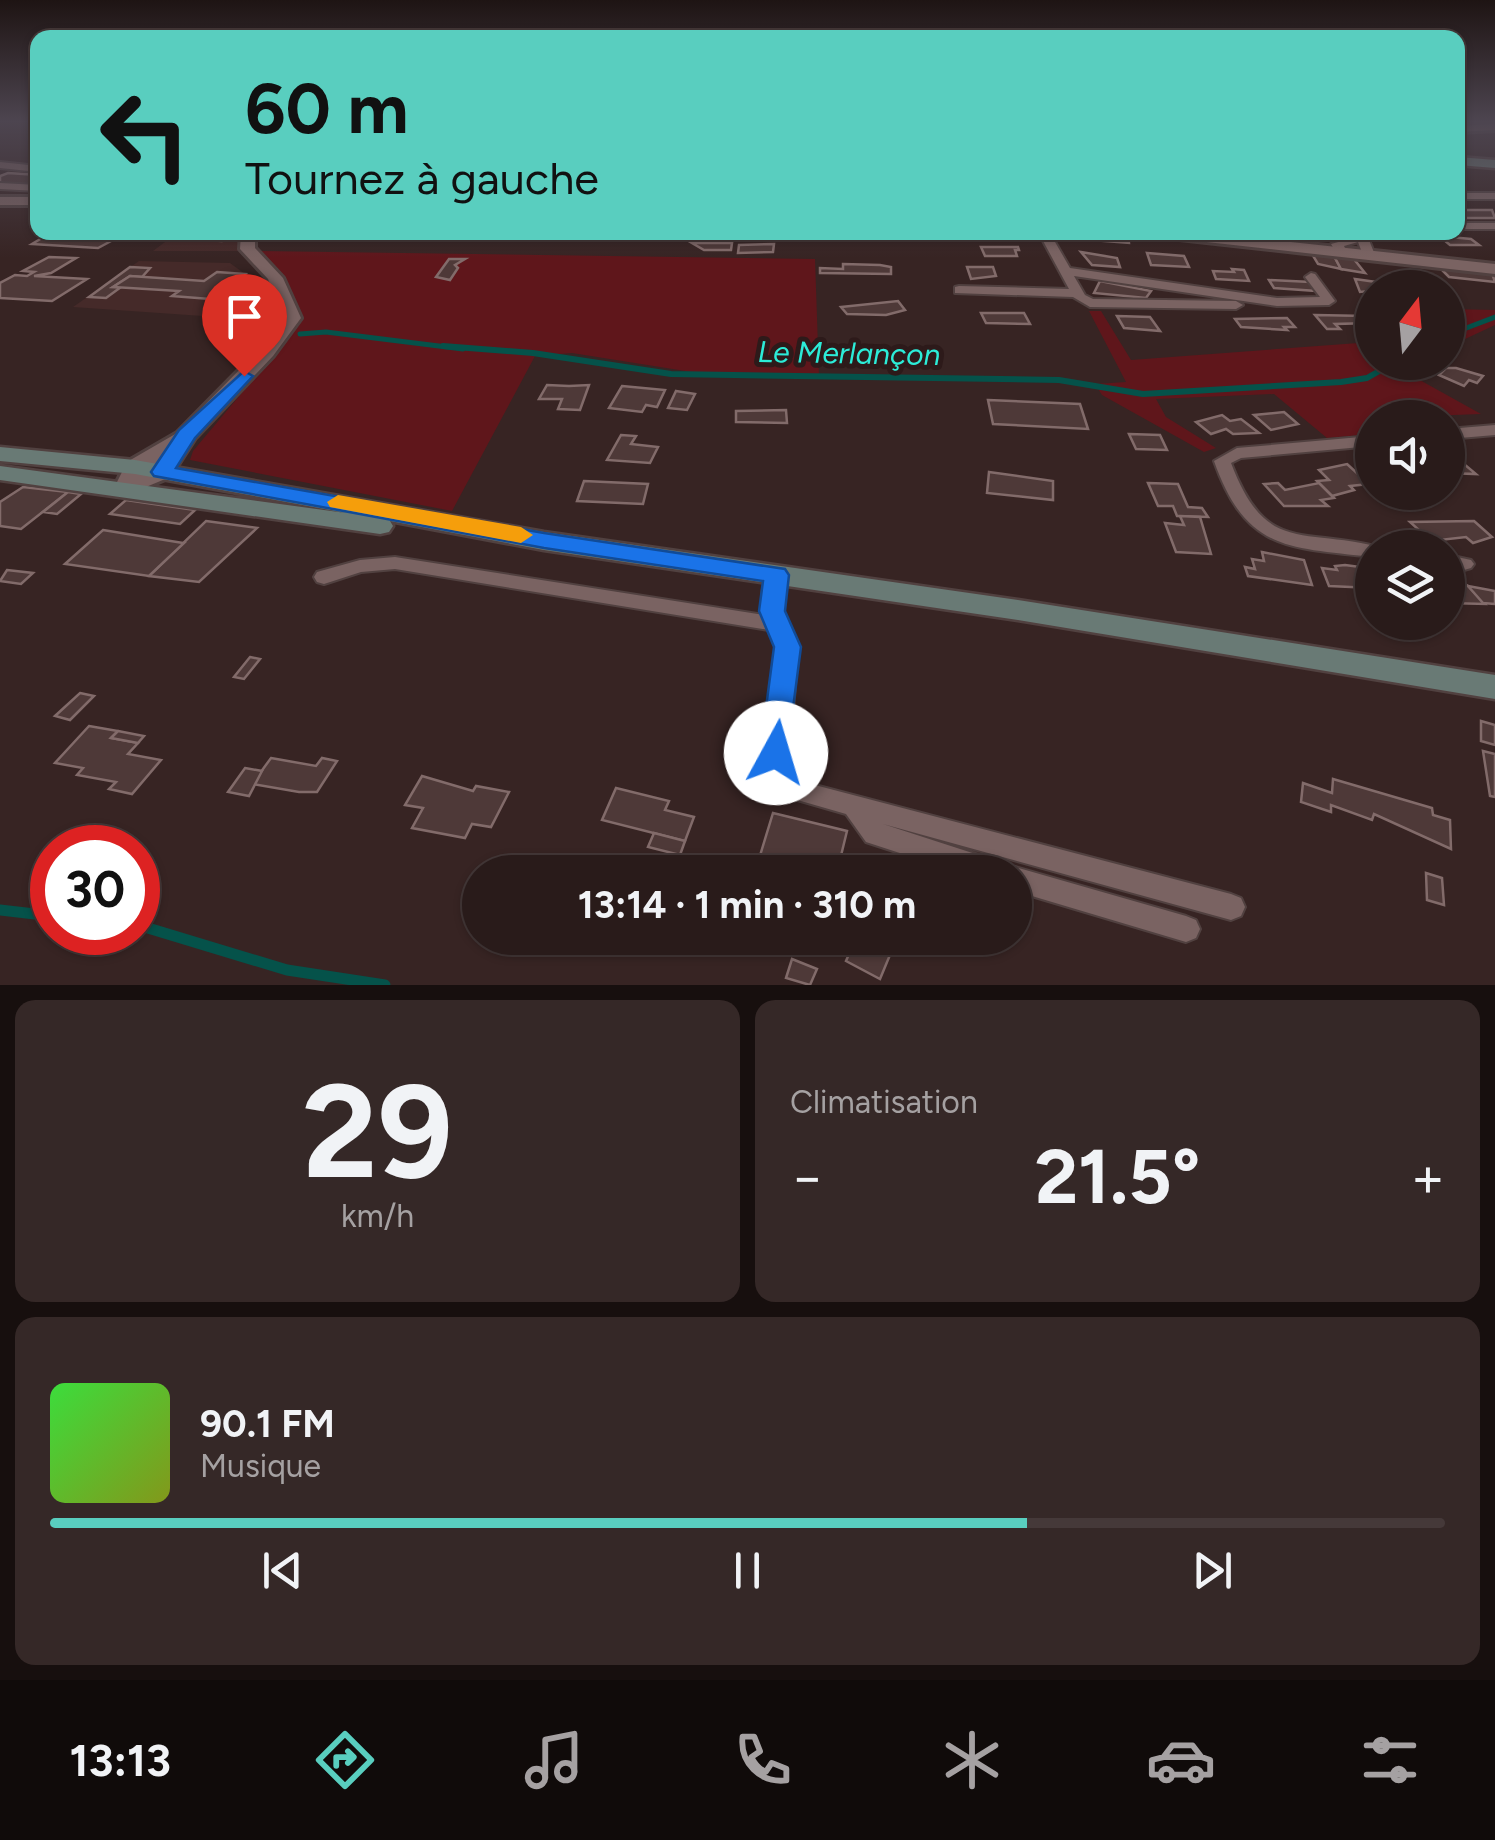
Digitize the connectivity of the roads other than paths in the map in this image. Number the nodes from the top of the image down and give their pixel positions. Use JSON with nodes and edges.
{"nodes":[{"id":1,"x":0,"y":186,"type":"edge"},
{"id":2,"x":30,"y":188,"type":"edge"},
{"id":3,"x":1465,"y":196,"type":"edge"},
{"id":4,"x":1495,"y":196,"type":"edge"},
{"id":5,"x":0,"y":201,"type":"edge"},
{"id":6,"x":30,"y":201,"type":"edge"},
{"id":7,"x":1465,"y":226,"type":"edge"},
{"id":8,"x":1495,"y":226,"type":"edge"},
{"id":9,"x":248,"y":240,"type":"edge"},
{"id":10,"x":1049,"y":240,"type":"edge"},
{"id":11,"x":1228,"y":240,"type":"edge"},
{"id":12,"x":1354,"y":240,"type":"edge"},
{"id":13,"x":1363,"y":240,"type":"edge"},
{"id":14,"x":1341,"y":252,"type":"junction"},
{"id":15,"x":1369,"y":255,"type":"junction"},
{"id":16,"x":1495,"y":269,"type":"edge"},
{"id":17,"x":1068,"y":271,"type":"junction"},
{"id":18,"x":1311,"y":277,"type":"dead end"},
{"id":19,"x":959,"y":290,"type":"dead end"},
{"id":20,"x":1078,"y":293,"type":"junction"},
{"id":21,"x":1291,"y":308,"type":"dead end"},
{"id":22,"x":1495,"y":430,"type":"edge"},
{"id":23,"x":1465,"y":433,"type":"edge"},
{"id":24,"x":187,"y":434,"type":"junction"},
{"id":25,"x":1355,"y":443,"type":"edge"},
{"id":26,"x":0,"y":454,"type":"edge"},
{"id":27,"x":162,"y":472,"type":"junction"},
{"id":28,"x":0,"y":473,"type":"edge"},
{"id":29,"x":130,"y":477,"type":"junction"},
{"id":30,"x":544,"y":540,"type":"junction"},
{"id":31,"x":1355,"y":548,"type":"edge"},
{"id":32,"x":776,"y":575,"type":"junction"},
{"id":33,"x":324,"y":577,"type":"dead end"},
{"id":34,"x":776,"y":624,"type":"junction"},
{"id":35,"x":1495,"y":687,"type":"edge"},
{"id":36,"x":854,"y":806,"type":"junction"},
{"id":37,"x":941,"y":855,"type":"edge"},
{"id":38,"x":1032,"y":883,"type":"edge"},
{"id":39,"x":1231,"y":907,"type":"dead end"},
{"id":40,"x":1186,"y":929,"type":"dead end"}],
"edges":[{"from":1,"to":2,"type":"street"},
{"from":3,"to":4,"type":"street"},
{"from":5,"to":6,"type":"street"},
{"from":7,"to":8,"type":"street"},
{"from":9,"to":24,"type":"street"},
{"from":10,"to":17,"type":"street"},
{"from":11,"to":14,"type":"street"},
{"from":12,"to":14,"type":"street"},
{"from":13,"to":15,"type":"street"},
{"from":14,"to":15,"type":"street"},
{"from":15,"to":16,"type":"street"},
{"from":17,"to":18,"type":"street"},
{"from":17,"to":20,"type":"street"},
{"from":19,"to":20,"type":"street"},
{"from":20,"to":21,"type":"street"},
{"from":22,"to":23,"type":"street"},
{"from":24,"to":27,"type":"street"},
{"from":24,"to":29,"type":"street"},
{"from":25,"to":31,"type":"street"},
{"from":26,"to":29,"type":"main road"},
{"from":27,"to":29,"type":"main road"},
{"from":27,"to":30,"type":"main road"},
{"from":28,"to":29,"type":"main road"},
{"from":29,"to":30,"type":"main road"},
{"from":30,"to":32,"type":"main road"},
{"from":32,"to":34,"type":"street"},
{"from":32,"to":35,"type":"main road"},
{"from":33,"to":34,"type":"street"},
{"from":34,"to":36,"type":"street"},
{"from":36,"to":37,"type":"street"},
{"from":36,"to":39,"type":"street"},
{"from":38,"to":40,"type":"street"}]}
